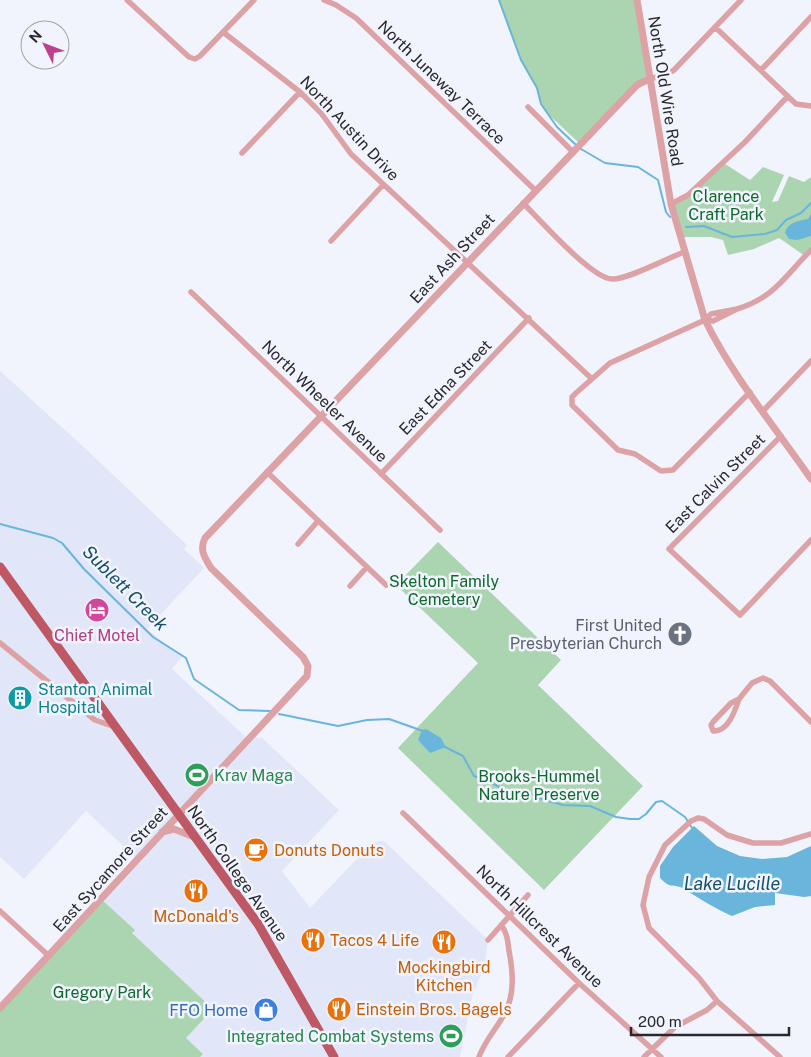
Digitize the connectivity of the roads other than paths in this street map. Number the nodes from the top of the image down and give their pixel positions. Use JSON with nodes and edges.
{"nodes":[{"id":1,"x":127,"y":0,"type":"edge"},
{"id":2,"x":254,"y":0,"type":"edge"},
{"id":3,"x":324,"y":0,"type":"edge"},
{"id":4,"x":637,"y":0,"type":"edge"},
{"id":5,"x":741,"y":0,"type":"edge"},
{"id":6,"x":811,"y":17,"type":"edge"},
{"id":7,"x":715,"y":27,"type":"junction"},
{"id":8,"x":223,"y":32,"type":"junction"},
{"id":9,"x":761,"y":70,"type":"junction"},
{"id":10,"x":649,"y":79,"type":"junction"},
{"id":11,"x":300,"y":92,"type":"junction"},
{"id":12,"x":788,"y":96,"type":"junction"},
{"id":13,"x":809,"y":106,"type":"edge"},
{"id":14,"x":528,"y":107,"type":"dead end"},
{"id":15,"x":573,"y":152,"type":"junction"},
{"id":16,"x":242,"y":153,"type":"dead end"},
{"id":17,"x":383,"y":185,"type":"junction"},
{"id":18,"x":536,"y":190,"type":"junction"},
{"id":19,"x":523,"y":203,"type":"junction"},
{"id":20,"x":671,"y":204,"type":"junction"},
{"id":21,"x":331,"y":241,"type":"dead end"},
{"id":22,"x":811,"y":250,"type":"edge"},
{"id":23,"x":684,"y":252,"type":"junction"},
{"id":24,"x":468,"y":262,"type":"junction"},
{"id":25,"x":191,"y":292,"type":"dead end"},
{"id":26,"x":529,"y":318,"type":"junction"},
{"id":27,"x":705,"y":320,"type":"junction"},
{"id":28,"x":811,"y":362,"type":"edge"},
{"id":29,"x":591,"y":378,"type":"junction"},
{"id":30,"x":750,"y":392,"type":"junction"},
{"id":31,"x":764,"y":411,"type":"junction"},
{"id":32,"x":320,"y":416,"type":"junction"},
{"id":33,"x":781,"y":436,"type":"junction"},
{"id":34,"x":267,"y":472,"type":"junction"},
{"id":35,"x":381,"y":474,"type":"junction"},
{"id":36,"x":811,"y":479,"type":"edge"},
{"id":37,"x":318,"y":521,"type":"junction"},
{"id":38,"x":440,"y":530,"type":"dead end"},
{"id":39,"x":811,"y":540,"type":"edge"},
{"id":40,"x":298,"y":544,"type":"dead end"},
{"id":41,"x":0,"y":567,"type":"edge"},
{"id":42,"x":367,"y":567,"type":"junction"},
{"id":43,"x":386,"y":585,"type":"dead end"},
{"id":44,"x":350,"y":586,"type":"dead end"},
{"id":45,"x":0,"y":643,"type":"edge"},
{"id":46,"x":308,"y":666,"type":"joint"},
{"id":47,"x":739,"y":699,"type":"junction"},
{"id":48,"x":811,"y":722,"type":"edge"},
{"id":49,"x":117,"y":728,"type":"junction"},
{"id":50,"x":402,"y":812,"type":"dead end"},
{"id":51,"x":178,"y":813,"type":"junction"},
{"id":52,"x":162,"y":832,"type":"junction"},
{"id":53,"x":811,"y":834,"type":"edge"},
{"id":54,"x":196,"y":838,"type":"junction"},
{"id":55,"x":528,"y":896,"type":"dead end"},
{"id":56,"x":0,"y":911,"type":"edge"},
{"id":57,"x":510,"y":916,"type":"junction"},
{"id":58,"x":501,"y":925,"type":"junction"},
{"id":59,"x":488,"y":940,"type":"dead end"},
{"id":60,"x":49,"y":956,"type":"junction"},
{"id":61,"x":579,"y":983,"type":"junction"},
{"id":62,"x":717,"y":1001,"type":"junction"},
{"id":63,"x":0,"y":1008,"type":"edge"},
{"id":64,"x":652,"y":1049,"type":"junction"},
{"id":65,"x":334,"y":1057,"type":"edge"},
{"id":66,"x":479,"y":1057,"type":"edge"},
{"id":67,"x":508,"y":1057,"type":"edge"},
{"id":68,"x":644,"y":1057,"type":"edge"},
{"id":69,"x":660,"y":1057,"type":"edge"},
{"id":70,"x":780,"y":1057,"type":"edge"}],
"edges":[{"from":1,"to":8,"type":"street"},
{"from":2,"to":8,"type":"street"},
{"from":3,"to":18,"type":"street","name":"North Juneway Terrace"},
{"from":4,"to":10,"type":"street","name":"North Old Wire Road"},
{"from":5,"to":7,"type":"street","name":"East Ash Street"},
{"from":6,"to":9,"type":"street"},
{"from":7,"to":9,"type":"street"},
{"from":7,"to":10,"type":"street","name":"East Ash Street"},
{"from":8,"to":11,"type":"street","name":"North Austin Drive"},
{"from":9,"to":12,"type":"street"},
{"from":10,"to":15,"type":"street","name":"East Ash Street"},
{"from":10,"to":20,"type":"street","name":"North Old Wire Road"},
{"from":11,"to":16,"type":"street"},
{"from":11,"to":17,"type":"street","name":"North Austin Drive"},
{"from":12,"to":13,"type":"street"},
{"from":12,"to":20,"type":"street"},
{"from":14,"to":15,"type":"street"},
{"from":15,"to":18,"type":"street","name":"East Ash Street"},
{"from":17,"to":21,"type":"street"},
{"from":17,"to":24,"type":"street","name":"North Austin Drive"},
{"from":18,"to":19,"type":"street","name":"East Ash Street"},
{"from":19,"to":23,"type":"street"},
{"from":19,"to":24,"type":"street","name":"East Ash Street"},
{"from":20,"to":23,"type":"street","name":"North Old Wire Road"},
{"from":22,"to":27,"type":"street"},
{"from":23,"to":27,"type":"street","name":"North Old Wire Road"},
{"from":24,"to":26,"type":"street","name":"North Austin Drive"},
{"from":24,"to":32,"type":"street","name":"East Ash Street"},
{"from":25,"to":32,"type":"street","name":"North Wheeler Avenue"},
{"from":26,"to":29,"type":"street","name":"North Austin Drive"},
{"from":26,"to":35,"type":"street","name":"East Edna Street"},
{"from":27,"to":29,"type":"street"},
{"from":27,"to":30,"type":"street","name":"North Old Wire Road"},
{"from":28,"to":31,"type":"street"},
{"from":29,"to":30,"type":"street"},
{"from":30,"to":31,"type":"street","name":"North Old Wire Road"},
{"from":31,"to":33,"type":"street","name":"North Old Wire Road"},
{"from":32,"to":34,"type":"street","name":"East Ash Street"},
{"from":32,"to":35,"type":"street","name":"North Wheeler Avenue"},
{"from":33,"to":36,"type":"street","name":"North Old Wire Road"},
{"from":33,"to":39,"type":"street","name":"East Calvin Street"},
{"from":34,"to":37,"type":"street"},
{"from":34,"to":46,"type":"street","name":"East Ash Street"},
{"from":35,"to":38,"type":"street","name":"North Wheeler Avenue"},
{"from":37,"to":40,"type":"street"},
{"from":37,"to":42,"type":"street"},
{"from":41,"to":49,"type":"main road","name":"North College Avenue"},
{"from":42,"to":43,"type":"street"},
{"from":42,"to":44,"type":"street"},
{"from":45,"to":49,"type":"street"},
{"from":46,"to":51,"type":"street","name":"East Sycamore Street"},
{"from":47,"to":47,"type":"street"},
{"from":47,"to":48,"type":"street"},
{"from":49,"to":51,"type":"main road","name":"North College Avenue"},
{"from":50,"to":57,"type":"street","name":"North Hillcrest Avenue"},
{"from":51,"to":52,"type":"street","name":"East Sycamore Street"},
{"from":51,"to":54,"type":"main road","name":"North College Avenue"},
{"from":52,"to":54,"type":"street"},
{"from":52,"to":60,"type":"street","name":"East Sycamore Street"},
{"from":53,"to":62,"type":"street"},
{"from":54,"to":65,"type":"main road","name":"North College Avenue"},
{"from":55,"to":57,"type":"street"},
{"from":56,"to":60,"type":"street"},
{"from":57,"to":58,"type":"street"},
{"from":57,"to":61,"type":"street","name":"North Hillcrest Avenue"},
{"from":58,"to":59,"type":"street"},
{"from":58,"to":66,"type":"street"},
{"from":60,"to":63,"type":"street","name":"East Sycamore Street"},
{"from":61,"to":64,"type":"street","name":"North Hillcrest Avenue"},
{"from":61,"to":67,"type":"street"},
{"from":62,"to":64,"type":"street"},
{"from":62,"to":70,"type":"street"},
{"from":64,"to":68,"type":"street"},
{"from":64,"to":69,"type":"street","name":"North Hillcrest Avenue"}]}
